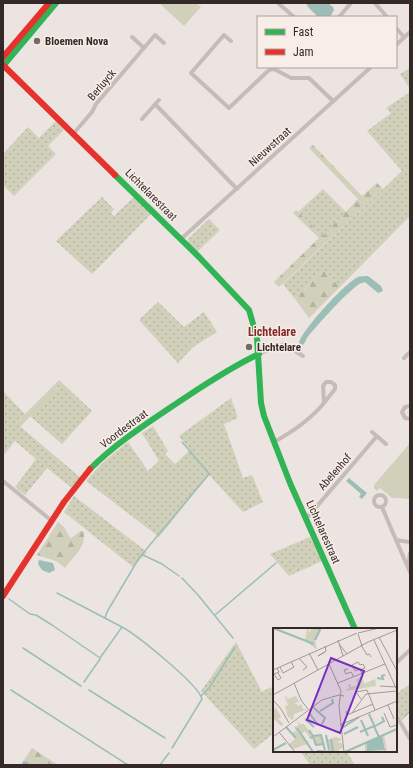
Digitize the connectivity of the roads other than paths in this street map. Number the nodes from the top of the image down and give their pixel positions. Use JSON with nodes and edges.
{"nodes":[{"id":1,"x":49,"y":3,"type":"edge"},
{"id":2,"x":56,"y":3,"type":"edge"},
{"id":3,"x":278,"y":3,"type":"edge"},
{"id":4,"x":351,"y":3,"type":"edge"},
{"id":5,"x":374,"y":3,"type":"edge"},
{"id":6,"x":293,"y":16,"type":"edge"},
{"id":7,"x":340,"y":16,"type":"edge"},
{"id":8,"x":386,"y":16,"type":"edge"},
{"id":9,"x":397,"y":29,"type":"edge"},
{"id":10,"x":410,"y":32,"type":"edge"},
{"id":11,"x":132,"y":37,"type":"dead end"},
{"id":12,"x":404,"y":37,"type":"junction"},
{"id":13,"x":231,"y":41,"type":"dead end"},
{"id":14,"x":164,"y":43,"type":"dead end"},
{"id":15,"x":397,"y":44,"type":"edge"},
{"id":16,"x":144,"y":48,"type":"junction"},
{"id":17,"x":3,"y":57,"type":"edge"},
{"id":18,"x":3,"y":66,"type":"edge"},
{"id":19,"x":370,"y":68,"type":"edge"},
{"id":20,"x":159,"y":100,"type":"dead end"},
{"id":21,"x":333,"y":101,"type":"junction"},
{"id":22,"x":155,"y":104,"type":"junction"},
{"id":23,"x":142,"y":119,"type":"dead end"},
{"id":24,"x":74,"y":133,"type":"junction"},
{"id":25,"x":237,"y":189,"type":"junction"},
{"id":26,"x":181,"y":240,"type":"junction"},
{"id":27,"x":410,"y":352,"type":"edge"},
{"id":28,"x":259,"y":354,"type":"junction"},
{"id":29,"x":303,"y":356,"type":"dead end"},
{"id":30,"x":404,"y":358,"type":"dead end"},
{"id":31,"x":324,"y":403,"type":"junction"},
{"id":32,"x":410,"y":406,"type":"edge"},
{"id":33,"x":410,"y":419,"type":"edge"},
{"id":34,"x":372,"y":432,"type":"dead end"},
{"id":35,"x":377,"y":436,"type":"junction"},
{"id":36,"x":274,"y":442,"type":"junction"},
{"id":37,"x":386,"y":444,"type":"dead end"},
{"id":38,"x":3,"y":481,"type":"edge"},
{"id":39,"x":382,"y":508,"type":"dead end"},
{"id":40,"x":306,"y":519,"type":"junction"},
{"id":41,"x":52,"y":521,"type":"junction"},
{"id":42,"x":396,"y":540,"type":"junction"},
{"id":43,"x":410,"y":542,"type":"edge"},
{"id":44,"x":410,"y":553,"type":"edge"},
{"id":45,"x":408,"y":567,"type":"junction"},
{"id":46,"x":410,"y":572,"type":"edge"},
{"id":47,"x":4,"y":594,"type":"edge"},
{"id":48,"x":355,"y":628,"type":"edge"},
{"id":49,"x":410,"y":650,"type":"edge"},
{"id":50,"x":397,"y":662,"type":"edge"},
{"id":51,"x":397,"y":717,"type":"edge"},
{"id":52,"x":410,"y":739,"type":"edge"}],
"edges":[{"from":1,"to":17,"type":"street"},
{"from":2,"to":18,"type":"street"},
{"from":3,"to":6,"type":"street"},
{"from":4,"to":7,"type":"street"},
{"from":5,"to":8,"type":"street"},
{"from":9,"to":12,"type":"street"},
{"from":10,"to":12,"type":"street"},
{"from":11,"to":16,"type":"street"},
{"from":12,"to":15,"type":"street"},
{"from":13,"to":21,"type":"street"},
{"from":14,"to":16,"type":"street","name":"Berluyck"},
{"from":16,"to":24,"type":"street","name":"Berluyck"},
{"from":18,"to":24,"type":"street","name":"Lichtelarestraat"},
{"from":19,"to":21,"type":"street","name":"Nieuwstraat"},
{"from":20,"to":22,"type":"street"},
{"from":21,"to":25,"type":"street","name":"Nieuwstraat"},
{"from":22,"to":23,"type":"street"},
{"from":22,"to":25,"type":"street"},
{"from":24,"to":26,"type":"street","name":"Lichtelarestraat"},
{"from":25,"to":26,"type":"street","name":"Nieuwstraat"},
{"from":26,"to":28,"type":"street","name":"Lichtelarestraat"},
{"from":27,"to":30,"type":"street"},
{"from":28,"to":29,"type":"street"},
{"from":28,"to":36,"type":"street","name":"Lichtelarestraat"},
{"from":28,"to":41,"type":"street","name":"Voordestraat"},
{"from":31,"to":31,"type":"street"},
{"from":31,"to":36,"type":"street"},
{"from":32,"to":33,"type":"street"},
{"from":34,"to":35,"type":"street"},
{"from":35,"to":37,"type":"street"},
{"from":35,"to":40,"type":"street","name":"Abelenhof"},
{"from":36,"to":40,"type":"street","name":"Lichtelarestraat"},
{"from":38,"to":41,"type":"street"},
{"from":39,"to":42,"type":"street"},
{"from":40,"to":48,"type":"street","name":"Lichtelarestraat"},
{"from":41,"to":47,"type":"street","name":"Voordestraat"},
{"from":42,"to":43,"type":"street"},
{"from":42,"to":45,"type":"street"},
{"from":44,"to":45,"type":"street"},
{"from":45,"to":46,"type":"street"},
{"from":49,"to":50,"type":"street"},
{"from":51,"to":52,"type":"street"}]}
